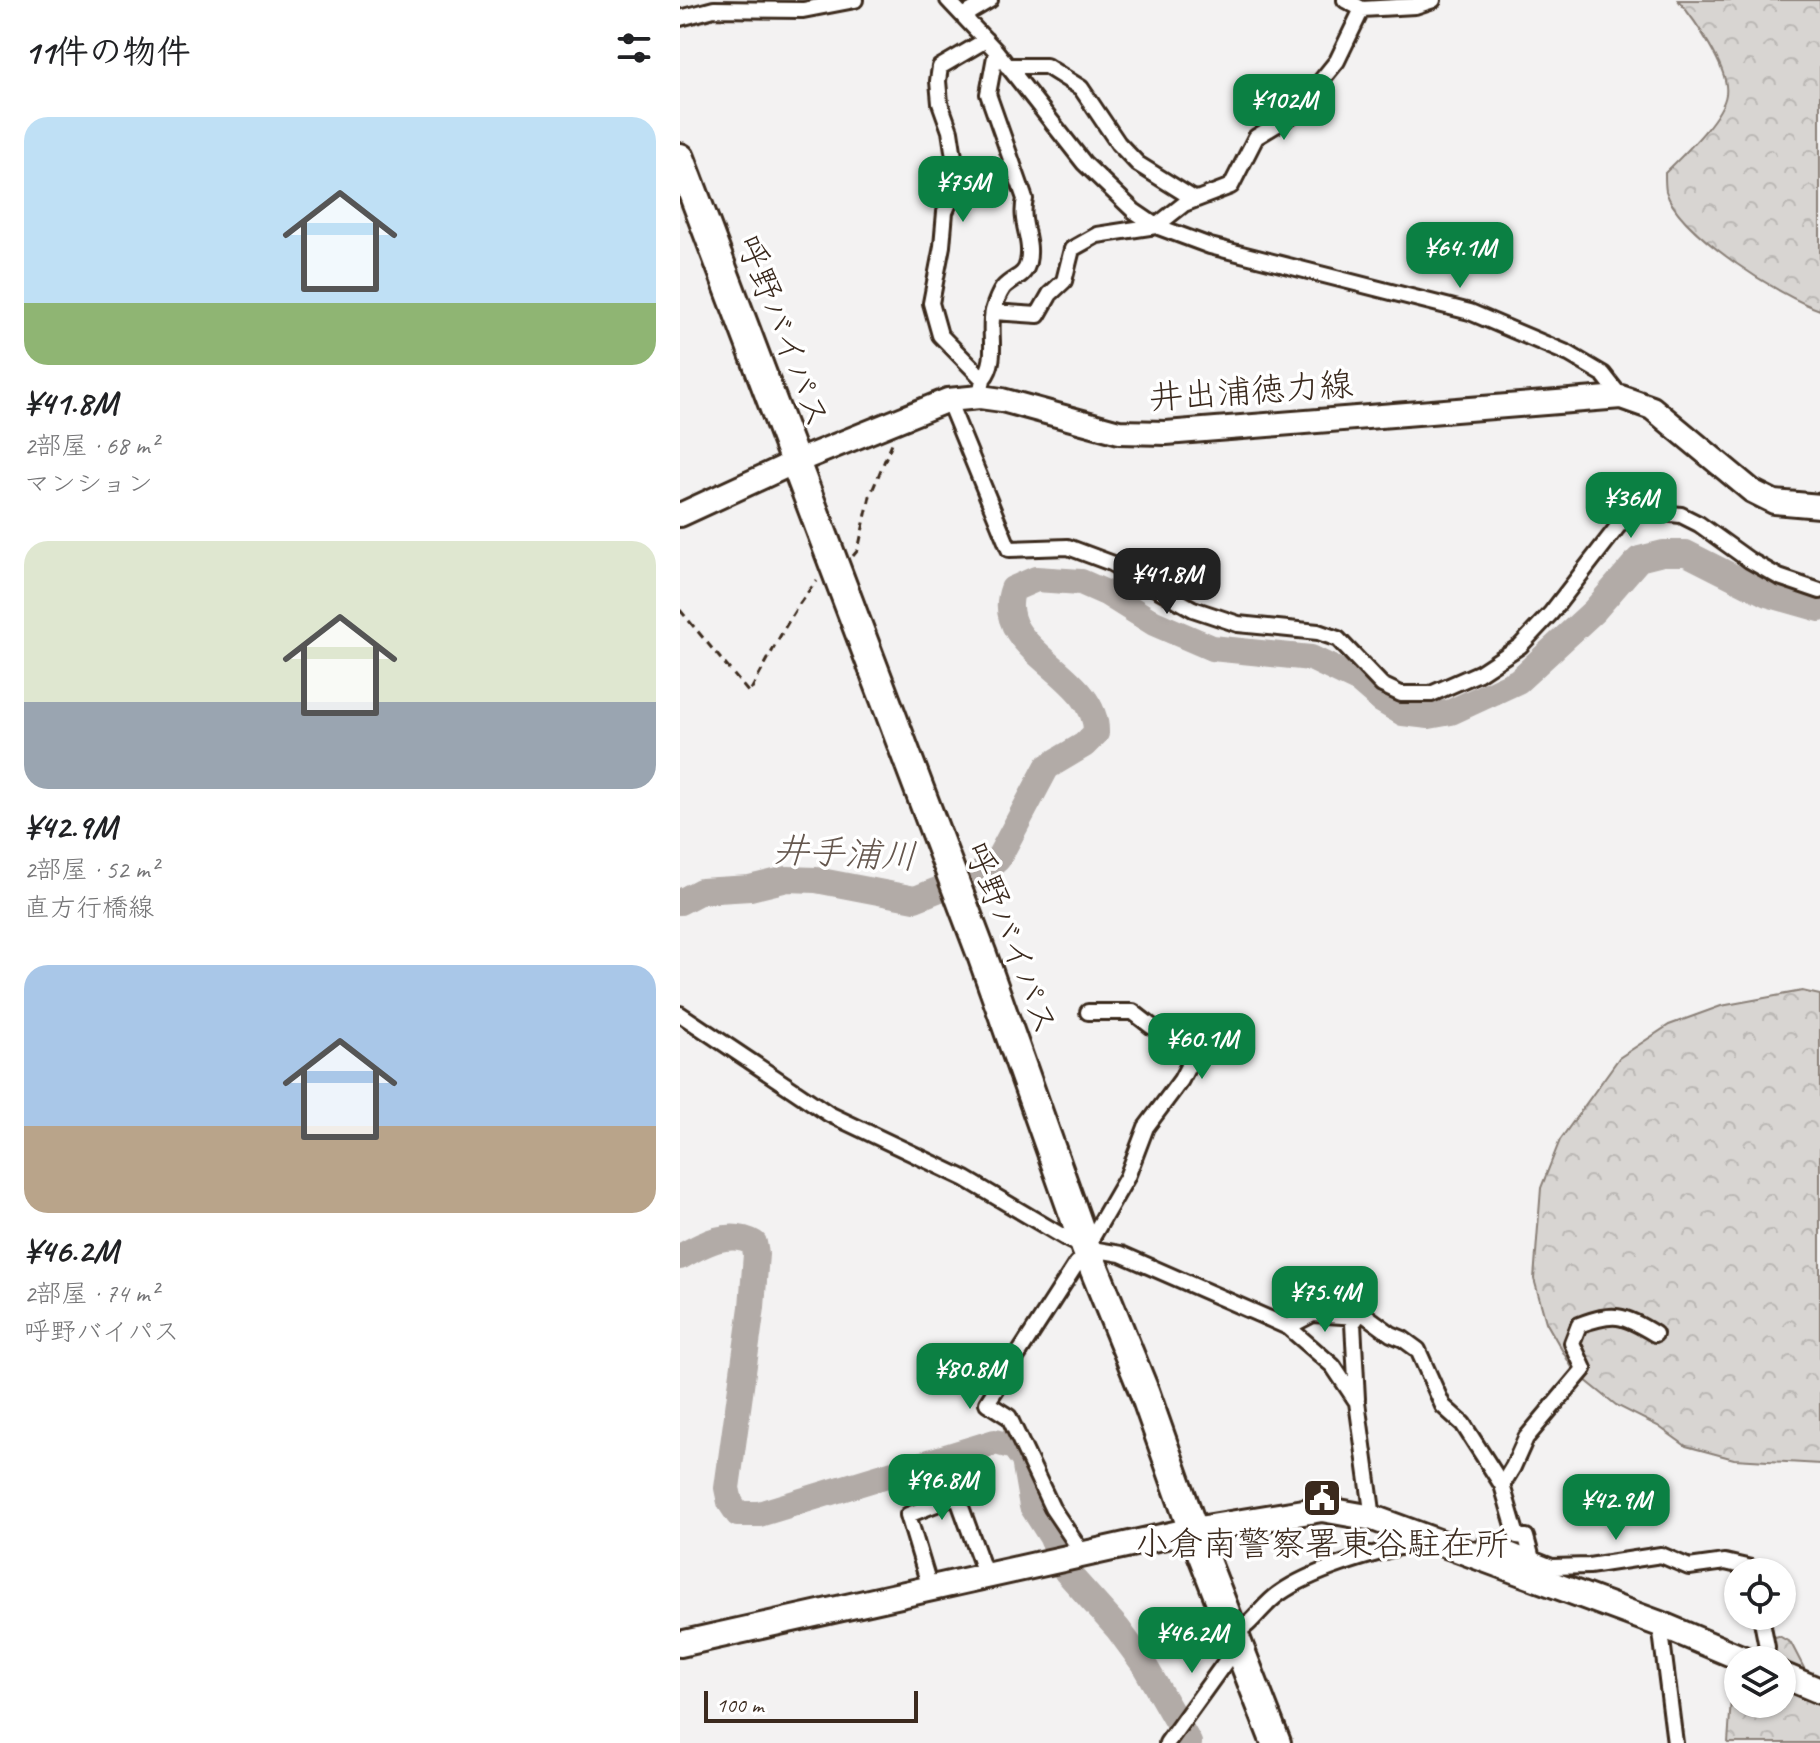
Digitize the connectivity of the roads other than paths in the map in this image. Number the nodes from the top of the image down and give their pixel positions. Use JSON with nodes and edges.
{"nodes":[{"id":1,"x":855,"y":0,"type":"edge"},
{"id":2,"x":948,"y":0,"type":"edge"},
{"id":3,"x":990,"y":0,"type":"edge"},
{"id":4,"x":1345,"y":0,"type":"edge"},
{"id":5,"x":1433,"y":0,"type":"edge"},
{"id":6,"x":1362,"y":9,"type":"junction"},
{"id":7,"x":963,"y":16,"type":"junction"},
{"id":8,"x":680,"y":18,"type":"edge"},
{"id":9,"x":991,"y":46,"type":"junction"},
{"id":10,"x":1007,"y":66,"type":"junction"},
{"id":11,"x":680,"y":158,"type":"edge"},
{"id":12,"x":1194,"y":199,"type":"junction"},
{"id":13,"x":680,"y":203,"type":"edge"},
{"id":14,"x":1156,"y":226,"type":"junction"},
{"id":15,"x":993,"y":312,"type":"junction"},
{"id":16,"x":982,"y":388,"type":"junction"},
{"id":17,"x":1621,"y":397,"type":"junction"},
{"id":18,"x":948,"y":400,"type":"junction"},
{"id":19,"x":786,"y":466,"type":"junction"},
{"id":20,"x":1820,"y":506,"type":"edge"},
{"id":21,"x":680,"y":515,"type":"edge"},
{"id":22,"x":1820,"y":591,"type":"edge"},
{"id":23,"x":1088,"y":1012,"type":"dead end"},
{"id":24,"x":680,"y":1014,"type":"edge"},
{"id":25,"x":1077,"y":1250,"type":"junction"},
{"id":26,"x":1357,"y":1317,"type":"junction"},
{"id":27,"x":1288,"y":1327,"type":"junction"},
{"id":28,"x":1655,"y":1334,"type":"dead end"},
{"id":29,"x":1357,"y":1402,"type":"junction"},
{"id":30,"x":1502,"y":1485,"type":"junction"},
{"id":31,"x":1373,"y":1518,"type":"junction"},
{"id":32,"x":1185,"y":1531,"type":"junction"},
{"id":33,"x":1419,"y":1535,"type":"junction"},
{"id":34,"x":1083,"y":1554,"type":"junction"},
{"id":35,"x":1475,"y":1556,"type":"junction"},
{"id":36,"x":1532,"y":1559,"type":"junction"},
{"id":37,"x":1724,"y":1562,"type":"edge"},
{"id":38,"x":986,"y":1576,"type":"junction"},
{"id":39,"x":930,"y":1588,"type":"junction"},
{"id":40,"x":1660,"y":1624,"type":"junction"},
{"id":41,"x":680,"y":1644,"type":"edge"},
{"id":42,"x":1230,"y":1647,"type":"junction"},
{"id":43,"x":1724,"y":1651,"type":"edge"},
{"id":44,"x":1796,"y":1681,"type":"edge"},
{"id":45,"x":1820,"y":1691,"type":"edge"},
{"id":46,"x":1168,"y":1740,"type":"edge"},
{"id":47,"x":1256,"y":1743,"type":"edge"},
{"id":48,"x":1276,"y":1743,"type":"edge"},
{"id":49,"x":1675,"y":1743,"type":"edge"}],
"edges":[{"from":1,"to":8,"type":"street"},
{"from":2,"to":7,"type":"street"},
{"from":3,"to":7,"type":"street"},
{"from":4,"to":6,"type":"street"},
{"from":5,"to":6,"type":"street"},
{"from":6,"to":12,"type":"street"},
{"from":7,"to":9,"type":"street"},
{"from":9,"to":10,"type":"street"},
{"from":9,"to":15,"type":"street"},
{"from":9,"to":16,"type":"street"},
{"from":10,"to":12,"type":"street"},
{"from":10,"to":14,"type":"street"},
{"from":11,"to":19,"type":"highway","name":"呼野バイパス"},
{"from":12,"to":14,"type":"street"},
{"from":13,"to":19,"type":"highway","name":"呼野バイパス"},
{"from":14,"to":15,"type":"street"},
{"from":14,"to":17,"type":"street"},
{"from":15,"to":16,"type":"street"},
{"from":16,"to":17,"type":"main road","name":"井出浦徳力線"},
{"from":16,"to":18,"type":"main road","name":"井出浦徳力線"},
{"from":17,"to":20,"type":"main road","name":"井出浦徳力線"},
{"from":18,"to":19,"type":"main road","name":"井出浦徳力線"},
{"from":18,"to":22,"type":"street"},
{"from":19,"to":21,"type":"main road","name":"井出浦徳力線"},
{"from":19,"to":25,"type":"highway","name":"呼野バイパス"},
{"from":23,"to":25,"type":"street"},
{"from":24,"to":25,"type":"street"},
{"from":25,"to":27,"type":"street"},
{"from":25,"to":32,"type":"highway","name":"呼野バイパス"},
{"from":25,"to":34,"type":"street"},
{"from":26,"to":27,"type":"street"},
{"from":26,"to":29,"type":"street"},
{"from":26,"to":30,"type":"street"},
{"from":27,"to":29,"type":"street"},
{"from":28,"to":30,"type":"street"},
{"from":29,"to":31,"type":"street"},
{"from":30,"to":36,"type":"street"},
{"from":31,"to":32,"type":"main road"},
{"from":31,"to":33,"type":"main road"},
{"from":32,"to":34,"type":"main road"},
{"from":32,"to":42,"type":"highway","name":"呼野バイパス"},
{"from":33,"to":35,"type":"main road"},
{"from":33,"to":42,"type":"street"},
{"from":34,"to":38,"type":"main road"},
{"from":35,"to":36,"type":"street"},
{"from":35,"to":40,"type":"main road"},
{"from":36,"to":37,"type":"street"},
{"from":38,"to":39,"type":"main road"},
{"from":38,"to":39,"type":"street"},
{"from":39,"to":41,"type":"main road"},
{"from":40,"to":43,"type":"main road"},
{"from":40,"to":49,"type":"street"},
{"from":42,"to":46,"type":"street"},
{"from":42,"to":47,"type":"highway","name":"呼野バイパス"},
{"from":42,"to":48,"type":"highway","name":"呼野バイパス"},
{"from":44,"to":45,"type":"main road"}]}
